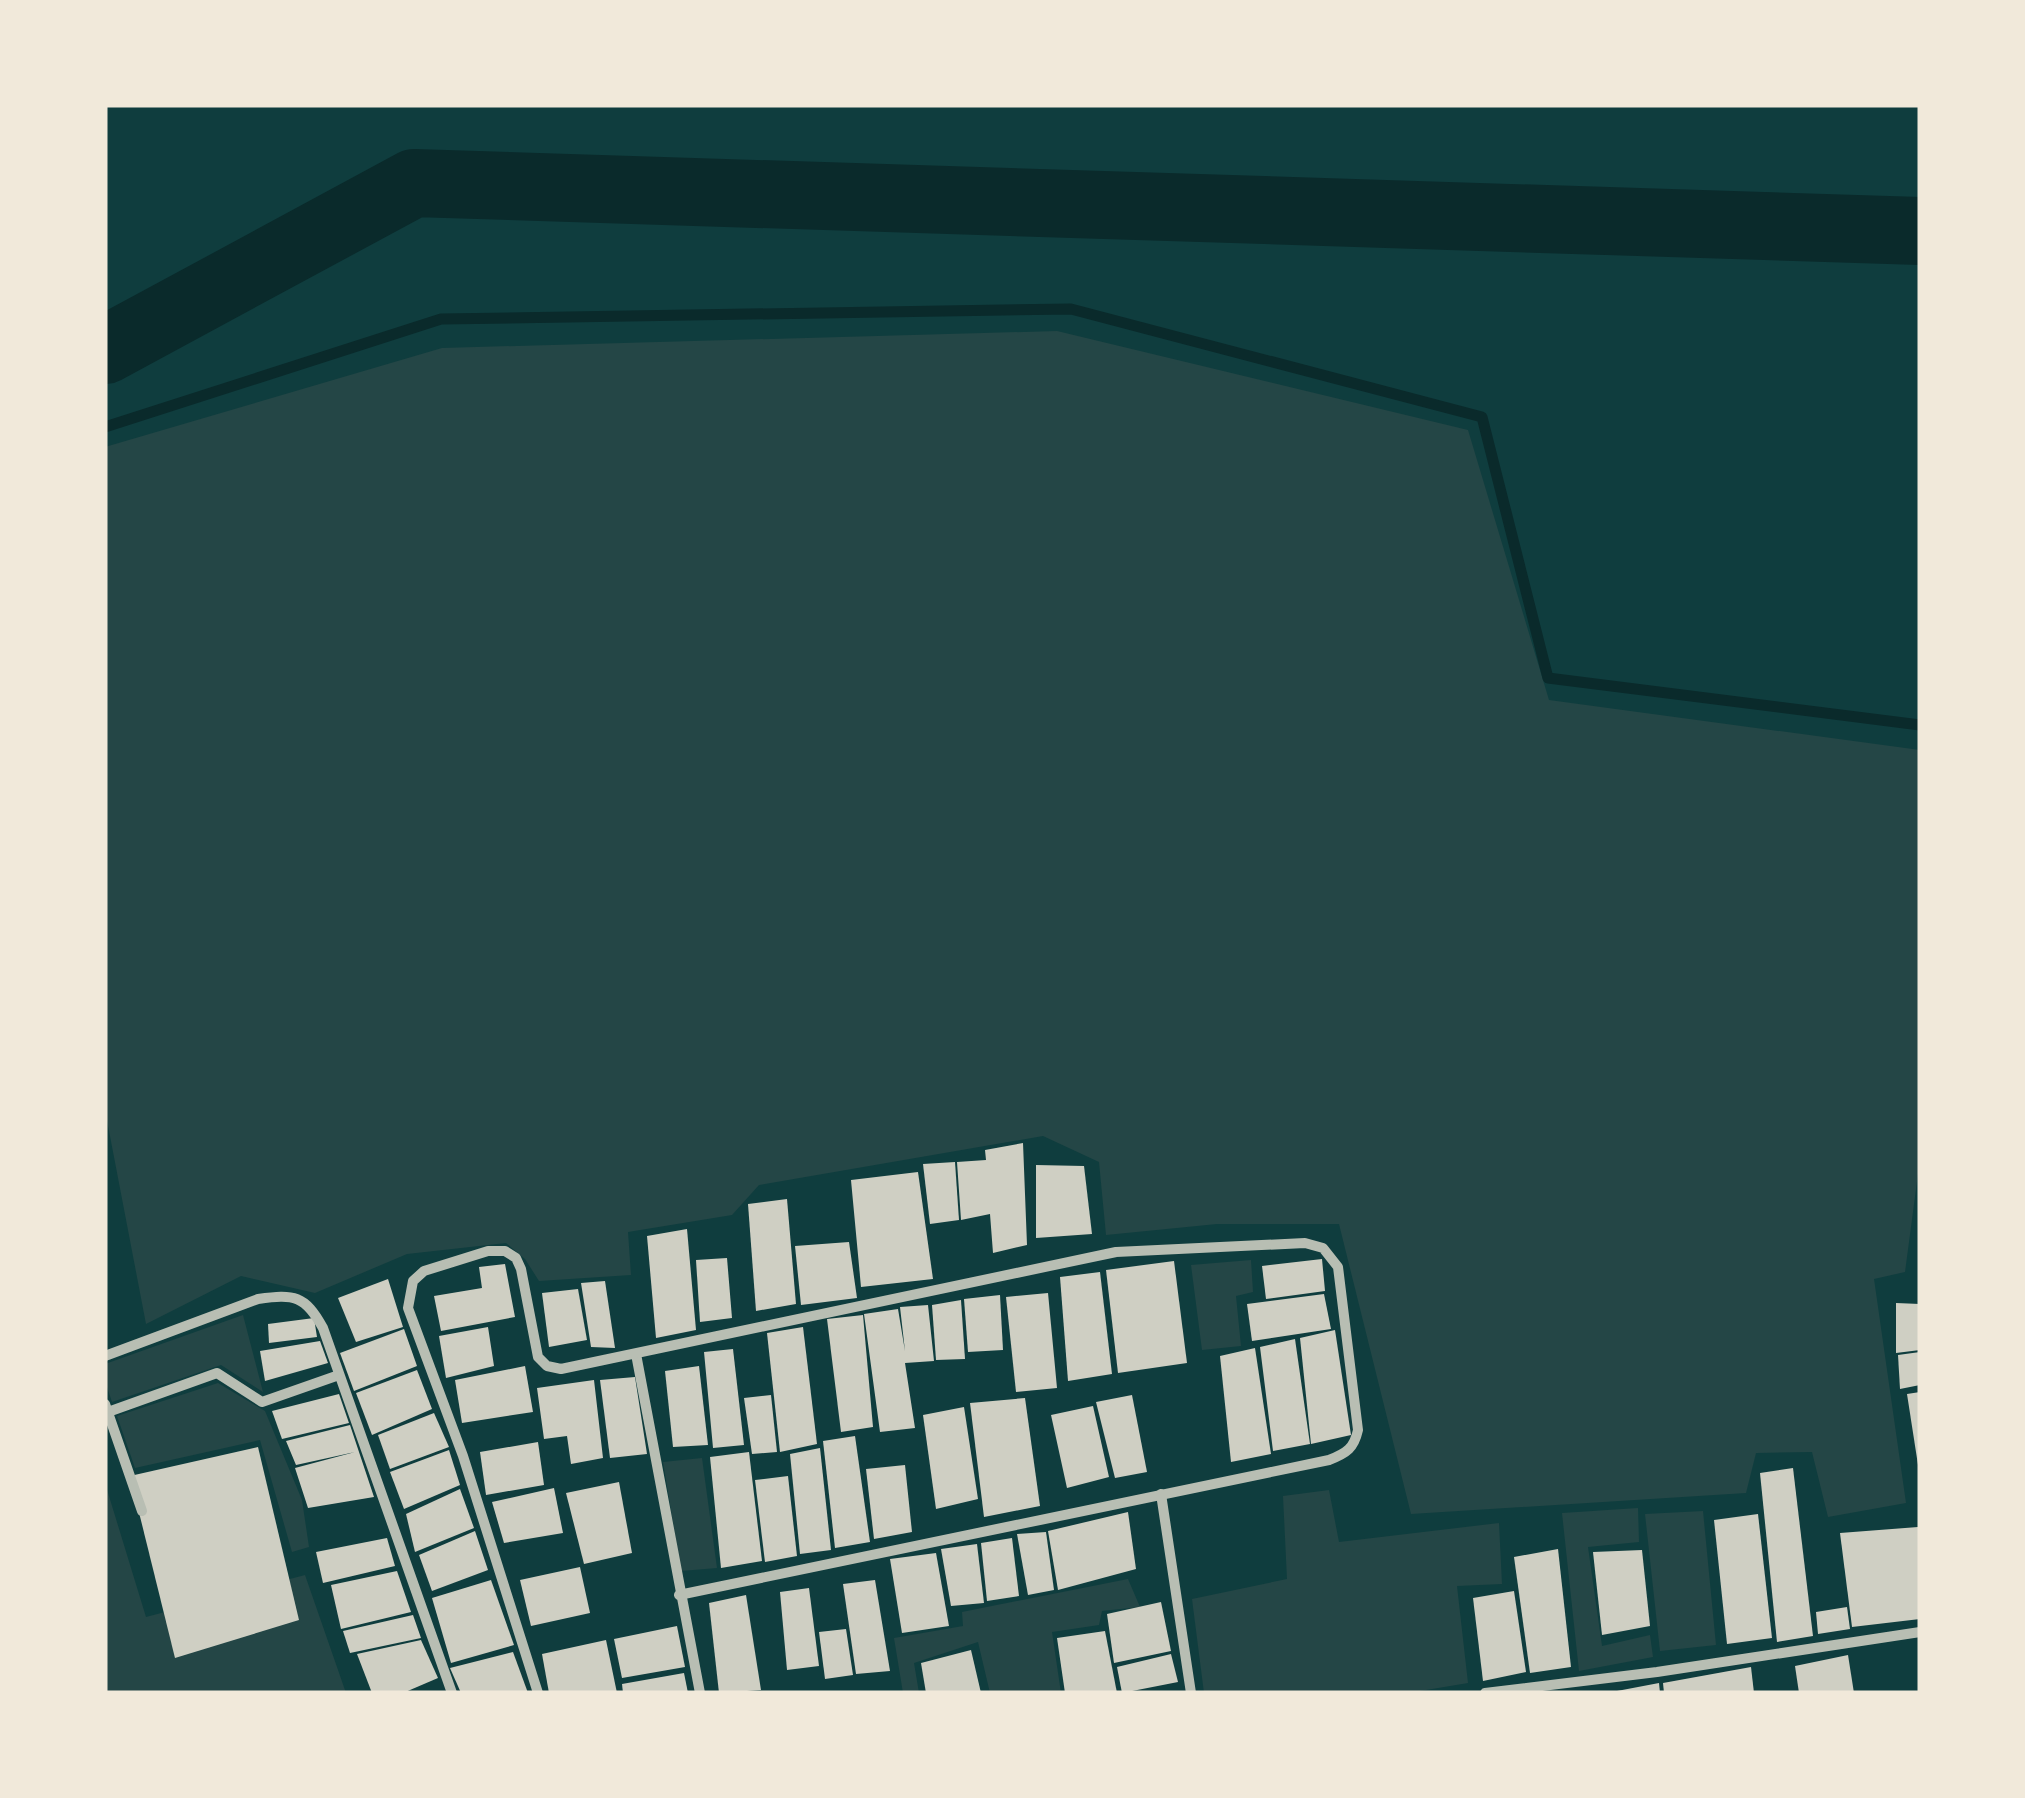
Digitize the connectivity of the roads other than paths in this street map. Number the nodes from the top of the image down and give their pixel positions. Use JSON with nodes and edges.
{"nodes":[{"id":1,"x":636,"y":1354,"type":"junction"},
{"id":2,"x":105,"y":1356,"type":"edge"},
{"id":3,"x":340,"y":1375,"type":"junction"},
{"id":4,"x":106,"y":1408,"type":"edge"},
{"id":5,"x":1162,"y":1494,"type":"junction"},
{"id":6,"x":142,"y":1510,"type":"dead end"},
{"id":7,"x":680,"y":1595,"type":"junction"},
{"id":8,"x":1920,"y":1632,"type":"edge"},
{"id":9,"x":1510,"y":1691,"type":"edge"},
{"id":10,"x":452,"y":1693,"type":"edge"},
{"id":11,"x":538,"y":1693,"type":"edge"},
{"id":12,"x":700,"y":1693,"type":"edge"},
{"id":13,"x":1191,"y":1693,"type":"edge"},
{"id":14,"x":1485,"y":1693,"type":"edge"}],
"edges":[{"from":1,"to":5,"type":"street"},
{"from":1,"to":7,"type":"street"},
{"from":1,"to":11,"type":"street"},
{"from":2,"to":3,"type":"street"},
{"from":3,"to":4,"type":"street"},
{"from":3,"to":10,"type":"street"},
{"from":4,"to":6,"type":"street"},
{"from":5,"to":7,"type":"street"},
{"from":5,"to":13,"type":"street"},
{"from":7,"to":12,"type":"street"},
{"from":8,"to":9,"type":"street"},
{"from":9,"to":14,"type":"street"}]}
